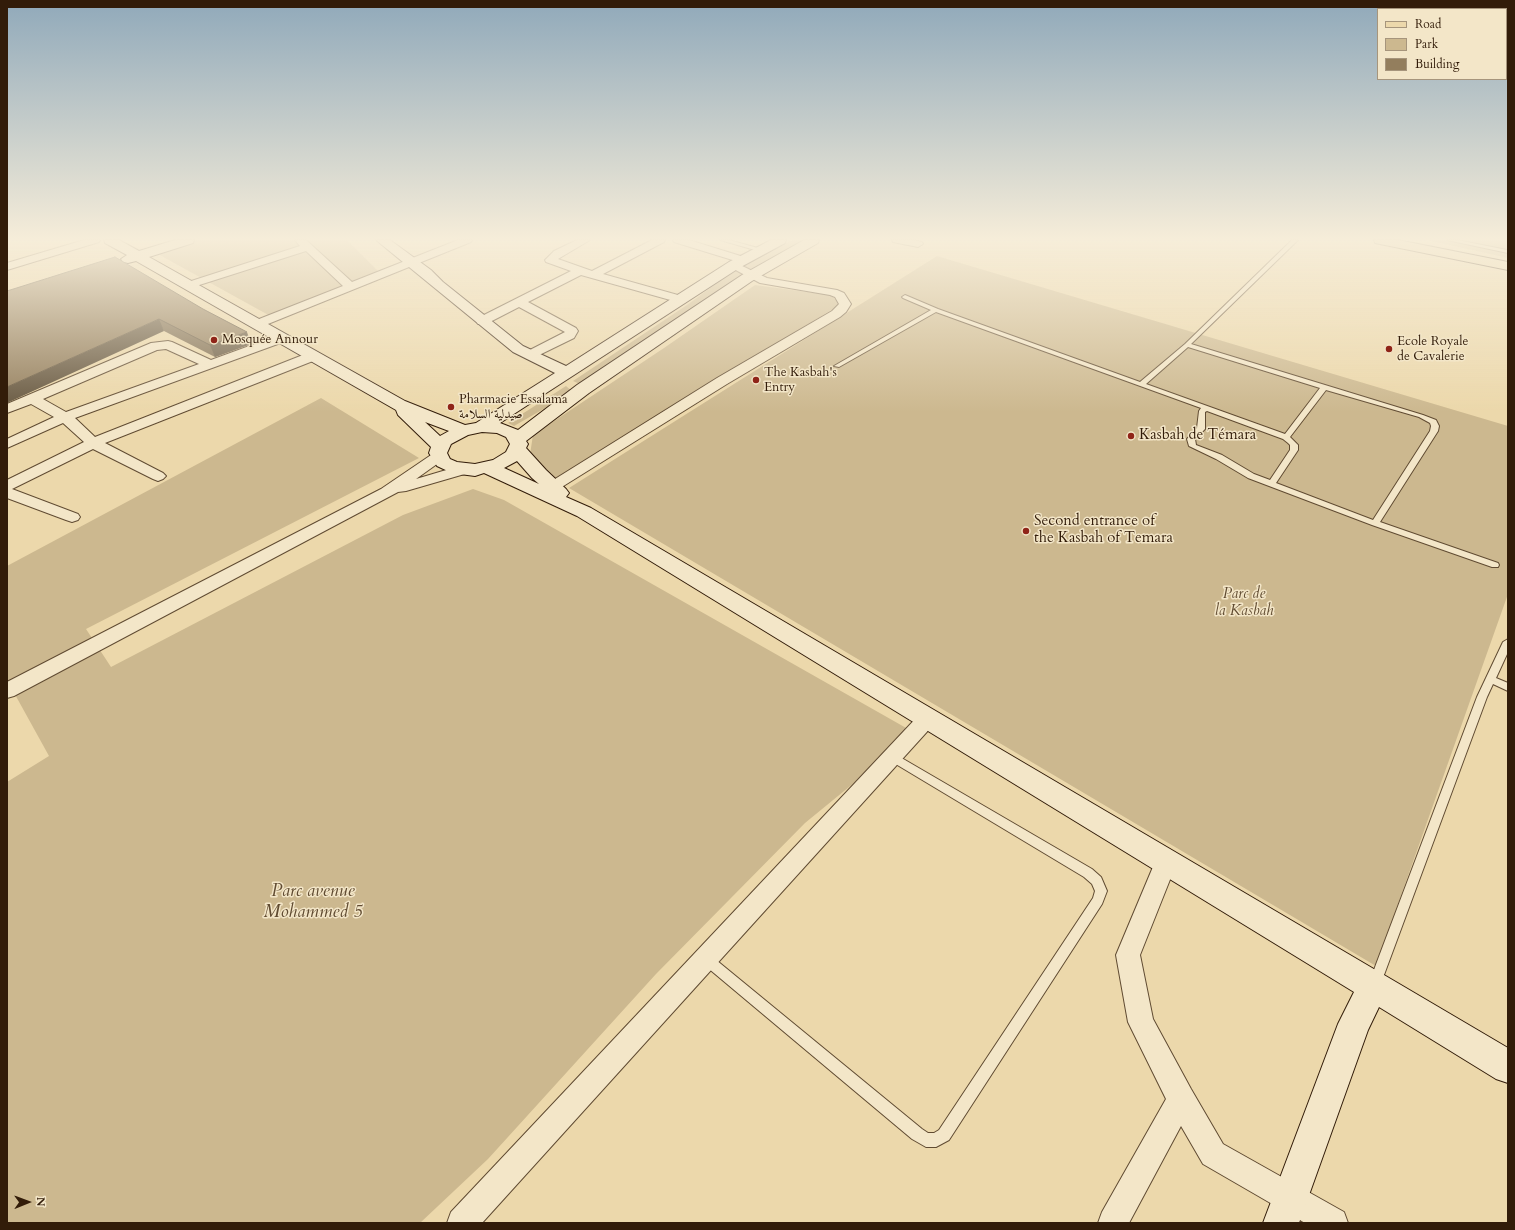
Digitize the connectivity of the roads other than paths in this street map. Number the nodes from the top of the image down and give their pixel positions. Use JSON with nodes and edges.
{"nodes":[{"id":1,"x":211,"y":297,"type":"edge"},
{"id":2,"x":325,"y":297,"type":"edge"},
{"id":3,"x":454,"y":297,"type":"edge"},
{"id":4,"x":529,"y":297,"type":"edge"},
{"id":5,"x":675,"y":297,"type":"edge"},
{"id":6,"x":718,"y":297,"type":"edge"},
{"id":7,"x":841,"y":297,"type":"edge"},
{"id":8,"x":905,"y":297,"type":"edge"},
{"id":9,"x":1236,"y":297,"type":"edge"},
{"id":10,"x":681,"y":299,"type":"joint"},
{"id":11,"x":520,"y":302,"type":"junction"},
{"id":12,"x":936,"y":310,"type":"junction"},
{"id":13,"x":482,"y":321,"type":"junction"},
{"id":14,"x":258,"y":324,"type":"junction"},
{"id":15,"x":282,"y":338,"type":"junction"},
{"id":16,"x":1187,"y":345,"type":"junction"},
{"id":17,"x":531,"y":355,"type":"junction"},
{"id":18,"x":313,"y":356,"type":"junction"},
{"id":19,"x":210,"y":364,"type":"junction"},
{"id":20,"x":838,"y":366,"type":"dead end"},
{"id":21,"x":563,"y":376,"type":"junction"},
{"id":22,"x":1142,"y":384,"type":"junction"},
{"id":23,"x":1324,"y":388,"type":"junction"},
{"id":24,"x":583,"y":389,"type":"junction"},
{"id":25,"x":31,"y":398,"type":"junction"},
{"id":26,"x":399,"y":405,"type":"junction"},
{"id":27,"x":1206,"y":408,"type":"junction"},
{"id":28,"x":7,"y":409,"type":"edge"},
{"id":29,"x":65,"y":417,"type":"junction"},
{"id":30,"x":482,"y":427,"type":"junction"},
{"id":31,"x":463,"y":431,"type":"junction"},
{"id":32,"x":1286,"y":437,"type":"junction"},
{"id":33,"x":93,"y":443,"type":"junction"},
{"id":34,"x":7,"y":444,"type":"edge"},
{"id":35,"x":517,"y":444,"type":"junction"},
{"id":36,"x":439,"y":451,"type":"junction"},
{"id":37,"x":488,"y":468,"type":"junction"},
{"id":38,"x":463,"y":470,"type":"junction"},
{"id":39,"x":158,"y":476,"type":"dead end"},
{"id":40,"x":1271,"y":484,"type":"junction"},
{"id":41,"x":7,"y":486,"type":"edge"},
{"id":42,"x":552,"y":487,"type":"junction"},
{"id":43,"x":387,"y":492,"type":"junction"},
{"id":44,"x":7,"y":493,"type":"edge"},
{"id":45,"x":584,"y":512,"type":"junction"},
{"id":46,"x":72,"y":517,"type":"dead end"},
{"id":47,"x":1375,"y":524,"type":"junction"},
{"id":48,"x":1495,"y":565,"type":"dead end"},
{"id":49,"x":1508,"y":642,"type":"edge"},
{"id":50,"x":1490,"y":679,"type":"junction"},
{"id":51,"x":1508,"y":687,"type":"edge"},
{"id":52,"x":7,"y":691,"type":"edge"},
{"id":53,"x":927,"y":719,"type":"junction"},
{"id":54,"x":893,"y":757,"type":"junction"},
{"id":55,"x":1166,"y":862,"type":"junction"},
{"id":56,"x":706,"y":959,"type":"junction"},
{"id":57,"x":1374,"y":986,"type":"junction"},
{"id":58,"x":1508,"y":1067,"type":"edge"},
{"id":59,"x":1181,"y":1099,"type":"junction"},
{"id":60,"x":1286,"y":1210,"type":"edge"},
{"id":61,"x":462,"y":1223,"type":"edge"},
{"id":62,"x":1113,"y":1223,"type":"edge"},
{"id":63,"x":1333,"y":1223,"type":"edge"}],
"edges":[{"from":1,"to":14,"type":"main road"},
{"from":2,"to":14,"type":"street"},
{"from":3,"to":13,"type":"main road"},
{"from":4,"to":11,"type":"street"},
{"from":5,"to":10,"type":"street"},
{"from":6,"to":24,"type":"main road"},
{"from":7,"to":42,"type":"street"},
{"from":8,"to":12,"type":"lane"},
{"from":9,"to":16,"type":"lane"},
{"from":10,"to":21,"type":"main road"},
{"from":11,"to":13,"type":"street"},
{"from":11,"to":17,"type":"street"},
{"from":12,"to":20,"type":"lane"},
{"from":12,"to":22,"type":"lane"},
{"from":13,"to":17,"type":"main road"},
{"from":14,"to":15,"type":"main road"},
{"from":15,"to":18,"type":"main road"},
{"from":15,"to":19,"type":"street"},
{"from":16,"to":22,"type":"lane"},
{"from":16,"to":23,"type":"lane"},
{"from":17,"to":21,"type":"main road"},
{"from":18,"to":26,"type":"main road"},
{"from":18,"to":33,"type":"street"},
{"from":19,"to":25,"type":"street"},
{"from":19,"to":29,"type":"street"},
{"from":21,"to":24,"type":"main road"},
{"from":21,"to":30,"type":"main road"},
{"from":22,"to":27,"type":"lane"},
{"from":23,"to":32,"type":"lane"},
{"from":23,"to":47,"type":"lane"},
{"from":24,"to":35,"type":"main road"},
{"from":25,"to":28,"type":"street"},
{"from":25,"to":29,"type":"street"},
{"from":26,"to":31,"type":"main road"},
{"from":26,"to":36,"type":"main road"},
{"from":27,"to":32,"type":"lane"},
{"from":27,"to":40,"type":"lane"},
{"from":29,"to":33,"type":"street"},
{"from":29,"to":34,"type":"street"},
{"from":30,"to":31,"type":"main road"},
{"from":30,"to":35,"type":"main road"},
{"from":31,"to":36,"type":"main road"},
{"from":32,"to":40,"type":"lane"},
{"from":33,"to":39,"type":"street"},
{"from":33,"to":41,"type":"street"},
{"from":35,"to":37,"type":"main road"},
{"from":35,"to":42,"type":"main road"},
{"from":36,"to":38,"type":"main road"},
{"from":36,"to":43,"type":"street"},
{"from":37,"to":38,"type":"main road"},
{"from":37,"to":45,"type":"main road"},
{"from":38,"to":43,"type":"street"},
{"from":40,"to":47,"type":"lane"},
{"from":42,"to":45,"type":"main road"},
{"from":43,"to":52,"type":"street"},
{"from":44,"to":46,"type":"street"},
{"from":45,"to":53,"type":"main road"},
{"from":47,"to":48,"type":"lane"},
{"from":49,"to":50,"type":"lane"},
{"from":50,"to":51,"type":"lane"},
{"from":50,"to":57,"type":"lane"},
{"from":53,"to":54,"type":"street"},
{"from":53,"to":55,"type":"main road"},
{"from":54,"to":56,"type":"street"},
{"from":54,"to":56,"type":"lane"},
{"from":55,"to":57,"type":"main road"},
{"from":55,"to":59,"type":"street"},
{"from":56,"to":61,"type":"street"},
{"from":57,"to":58,"type":"main road"},
{"from":57,"to":60,"type":"main road"},
{"from":59,"to":60,"type":"street"},
{"from":59,"to":62,"type":"street"},
{"from":60,"to":63,"type":"street"}]}
